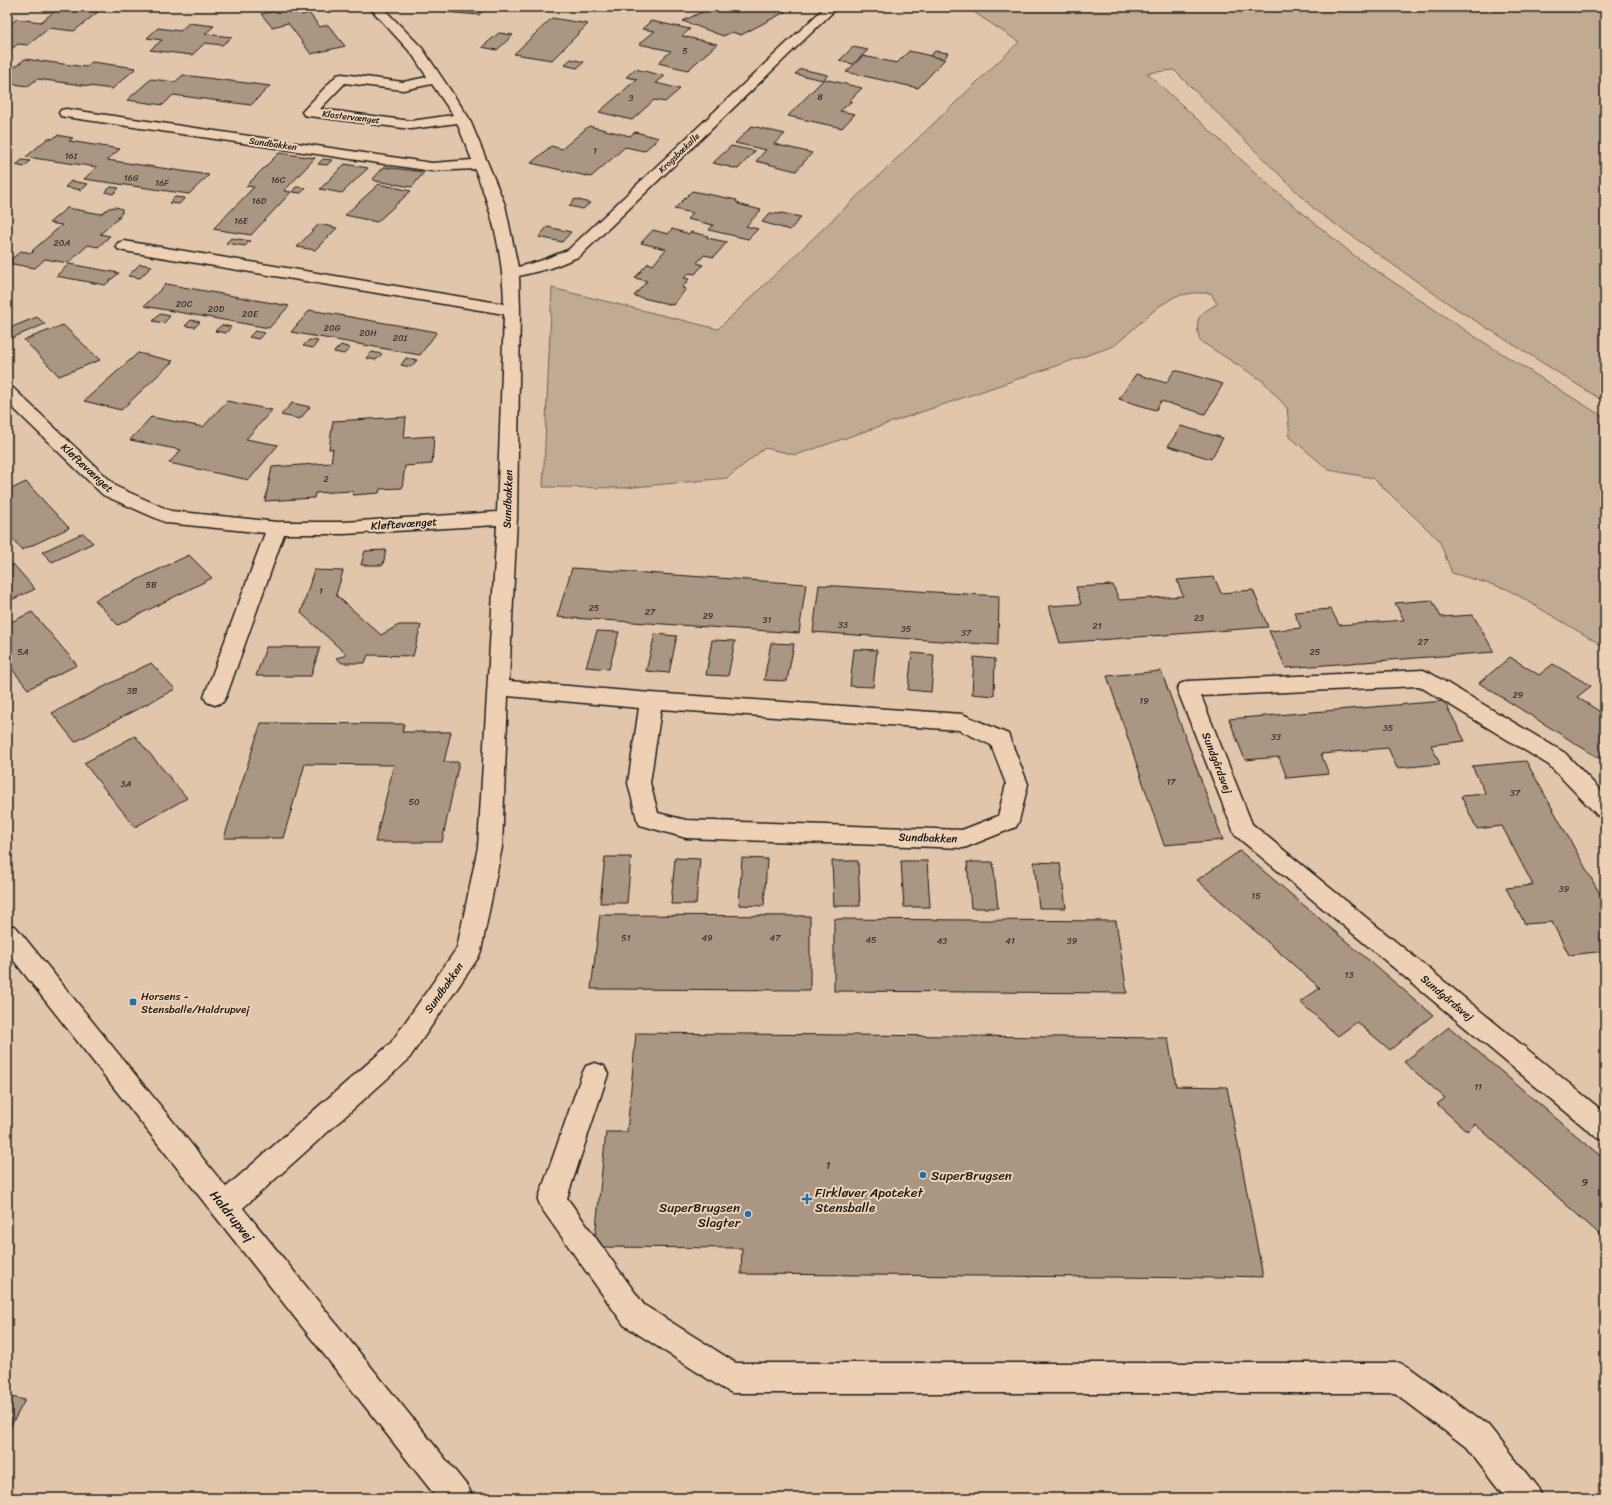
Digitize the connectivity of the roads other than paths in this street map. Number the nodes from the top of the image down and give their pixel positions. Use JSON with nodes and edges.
{"nodes":[{"id":1,"x":375,"y":7,"type":"edge"},
{"id":2,"x":832,"y":7,"type":"edge"},
{"id":3,"x":435,"y":79,"type":"junction"},
{"id":4,"x":66,"y":113,"type":"dead end"},
{"id":5,"x":462,"y":118,"type":"junction"},
{"id":6,"x":480,"y":164,"type":"junction"},
{"id":7,"x":124,"y":246,"type":"dead end"},
{"id":8,"x":511,"y":273,"type":"junction"},
{"id":9,"x":512,"y":310,"type":"junction"},
{"id":10,"x":7,"y":392,"type":"edge"},
{"id":11,"x":507,"y":518,"type":"junction"},
{"id":12,"x":277,"y":528,"type":"junction"},
{"id":13,"x":500,"y":688,"type":"junction"},
{"id":14,"x":215,"y":697,"type":"dead end"},
{"id":15,"x":651,"y":701,"type":"junction"},
{"id":16,"x":1605,"y":809,"type":"edge"},
{"id":17,"x":7,"y":934,"type":"edge"},
{"id":18,"x":595,"y":1074,"type":"dead end"},
{"id":19,"x":1605,"y":1129,"type":"edge"},
{"id":20,"x":225,"y":1206,"type":"junction"},
{"id":21,"x":457,"y":1498,"type":"edge"},
{"id":22,"x":1526,"y":1498,"type":"edge"}],
"edges":[{"from":1,"to":3,"type":"street","name":"Sundbakken"},
{"from":2,"to":8,"type":"street","name":"Krogsbækalle"},
{"from":3,"to":5,"type":"street","name":"Sundbakken"},
{"from":3,"to":5,"type":"street","name":"Klostervænget"},
{"from":4,"to":6,"type":"street","name":"Sundbakken"},
{"from":5,"to":6,"type":"street","name":"Sundbakken"},
{"from":6,"to":8,"type":"street","name":"Sundbakken"},
{"from":7,"to":9,"type":"street"},
{"from":8,"to":9,"type":"street","name":"Sundbakken"},
{"from":9,"to":11,"type":"street","name":"Sundbakken"},
{"from":10,"to":12,"type":"street","name":"Kløftevænget"},
{"from":11,"to":12,"type":"street","name":"Kløftevænget"},
{"from":11,"to":13,"type":"street","name":"Sundbakken"},
{"from":12,"to":14,"type":"street"},
{"from":13,"to":15,"type":"street","name":"Sundbakken"},
{"from":13,"to":20,"type":"street","name":"Sundbakken"},
{"from":15,"to":15,"type":"street","name":"Sundbakken"},
{"from":16,"to":19,"type":"street","name":"Sundgårdsvej"},
{"from":17,"to":20,"type":"street","name":"Haldrupvej"},
{"from":18,"to":22,"type":"street"},
{"from":20,"to":21,"type":"street","name":"Haldrupvej"}]}
